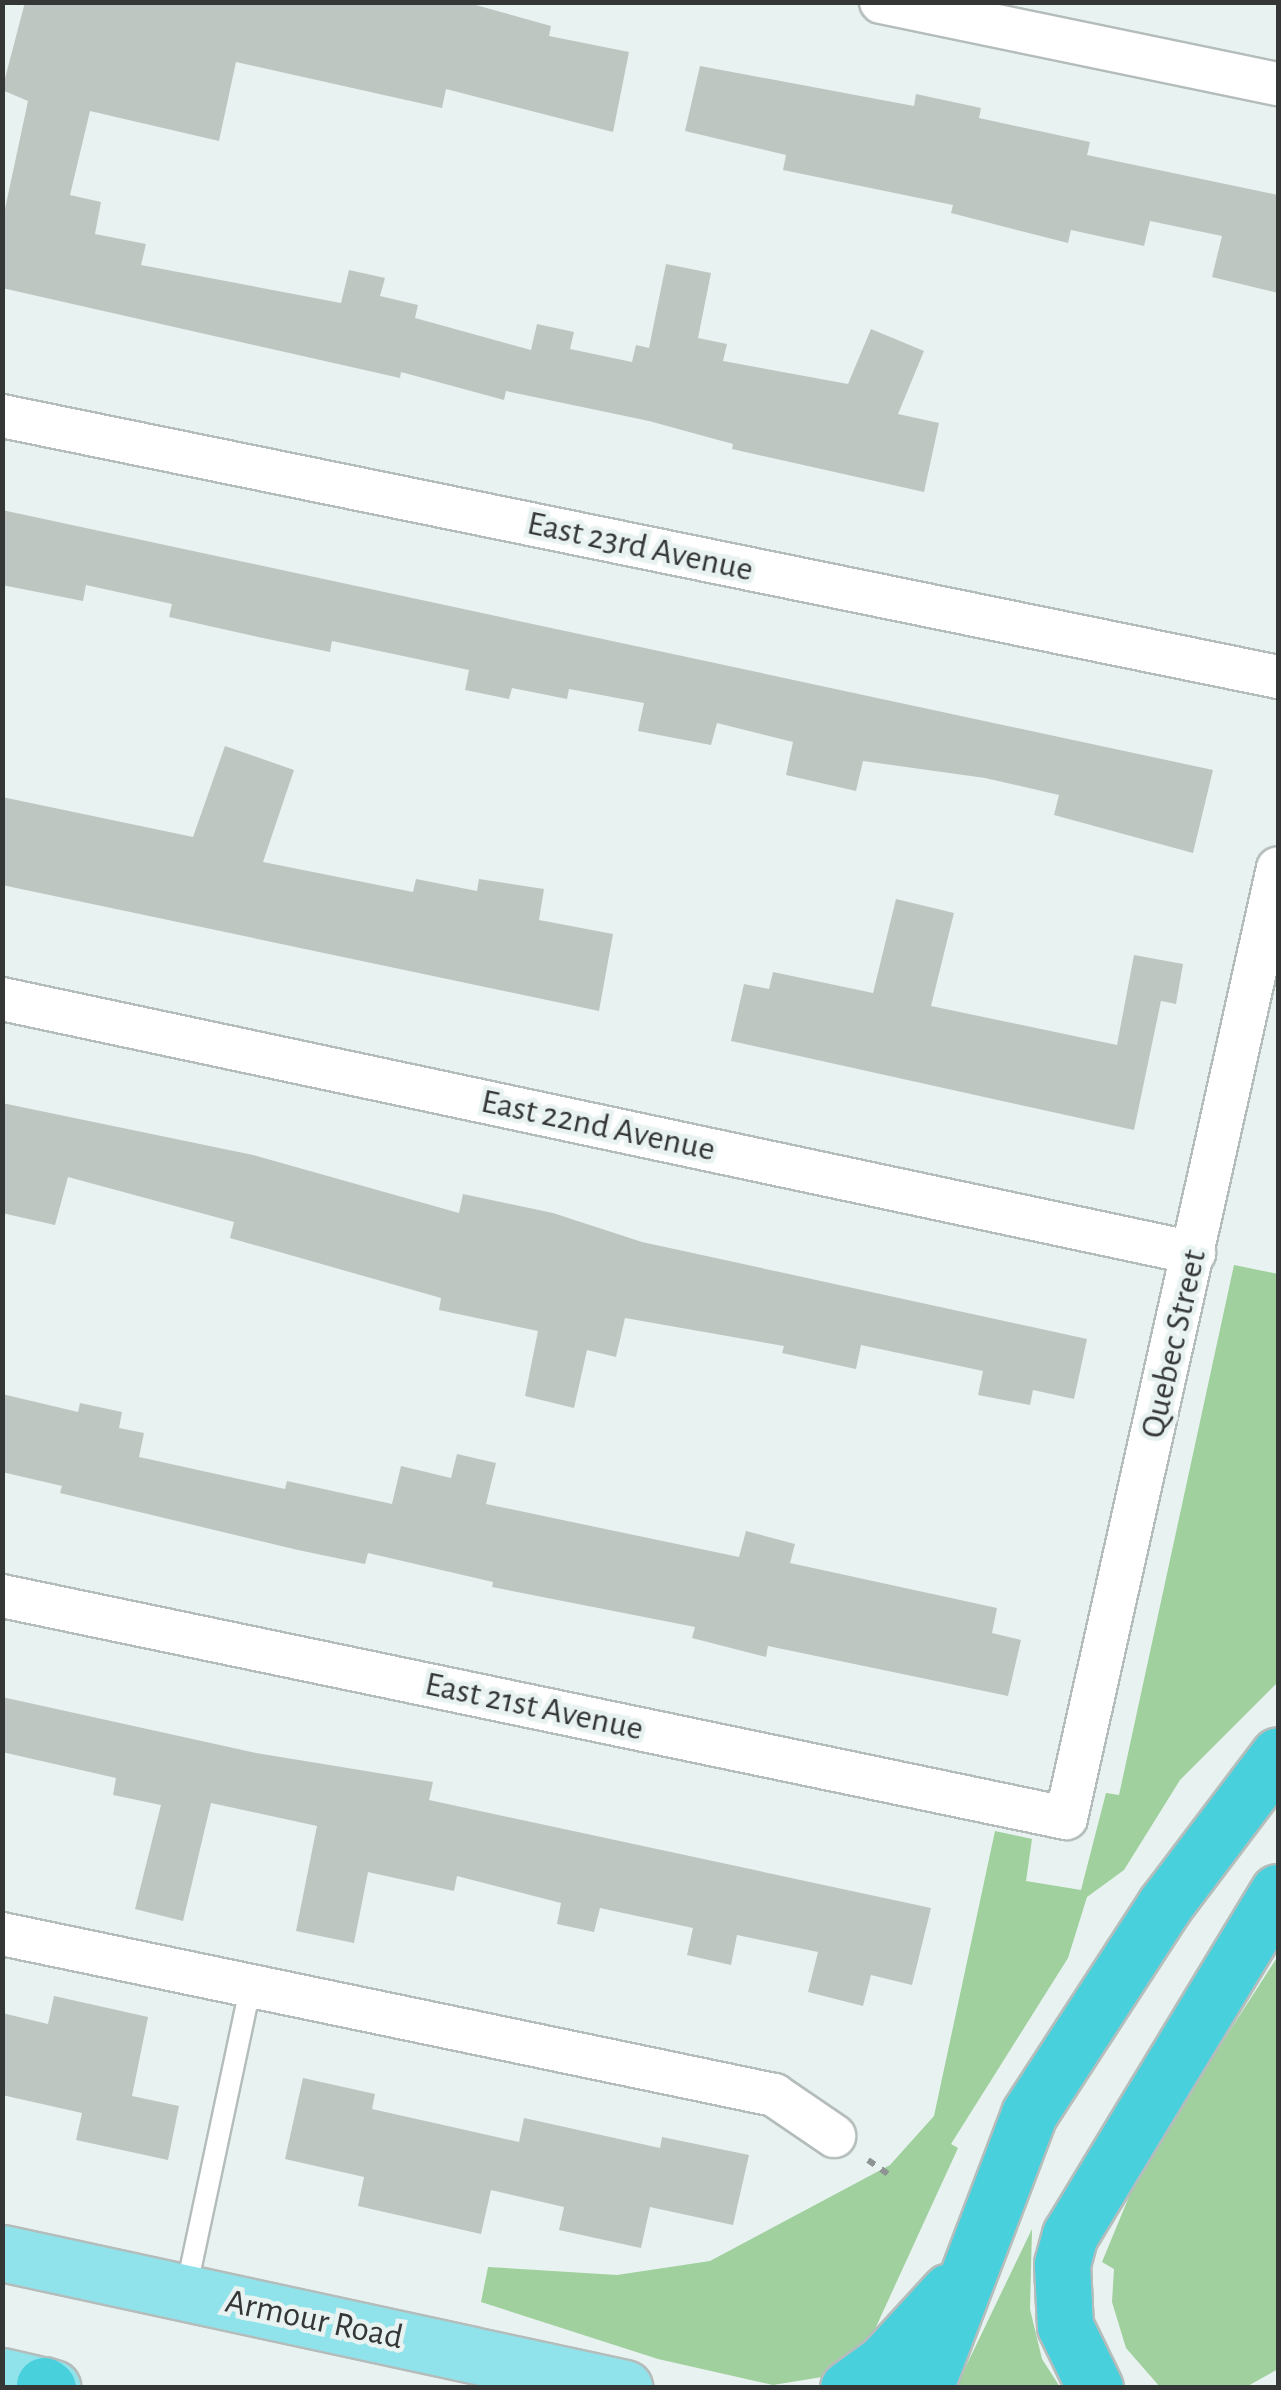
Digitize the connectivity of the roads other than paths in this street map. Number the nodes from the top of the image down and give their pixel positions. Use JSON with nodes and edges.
{"nodes":[{"id":1,"x":882,"y":2,"type":"edge"},
{"id":2,"x":1278,"y":84,"type":"edge"},
{"id":3,"x":2,"y":416,"type":"edge"},
{"id":4,"x":1278,"y":677,"type":"edge"},
{"id":5,"x":1278,"y":868,"type":"edge"},
{"id":6,"x":2,"y":999,"type":"edge"},
{"id":7,"x":1194,"y":1253,"type":"junction"},
{"id":8,"x":2,"y":1596,"type":"edge"},
{"id":9,"x":1278,"y":1755,"type":"edge"},
{"id":10,"x":1066,"y":1818,"type":"joint"},
{"id":11,"x":1278,"y":1892,"type":"edge"},
{"id":12,"x":2,"y":1934,"type":"edge"},
{"id":13,"x":250,"y":1989,"type":"junction"},
{"id":14,"x":834,"y":2136,"type":"dead end"},
{"id":15,"x":2,"y":2253,"type":"edge"},
{"id":16,"x":965,"y":2274,"type":"junction"},
{"id":17,"x":185,"y":2292,"type":"junction"},
{"id":18,"x":625,"y":2388,"type":"edge"},
{"id":19,"x":848,"y":2388,"type":"edge"},
{"id":20,"x":924,"y":2388,"type":"edge"},
{"id":21,"x":1095,"y":2388,"type":"edge"}],
"edges":[{"from":1,"to":2,"type":"street"},
{"from":3,"to":4,"type":"street","name":"East 23rd Avenue"},
{"from":5,"to":7,"type":"street","name":"Quebec Street"},
{"from":6,"to":7,"type":"street","name":"East 22nd Avenue"},
{"from":7,"to":10,"type":"street","name":"Quebec Street"},
{"from":8,"to":10,"type":"street","name":"East 21st Avenue"},
{"from":9,"to":16,"type":"highway"},
{"from":11,"to":21,"type":"highway"},
{"from":12,"to":13,"type":"street"},
{"from":13,"to":14,"type":"street"},
{"from":13,"to":17,"type":"lane"},
{"from":15,"to":17,"type":"main road","name":"Armour Road"},
{"from":16,"to":19,"type":"highway"},
{"from":16,"to":20,"type":"highway"},
{"from":17,"to":18,"type":"main road","name":"Armour Road"}]}
